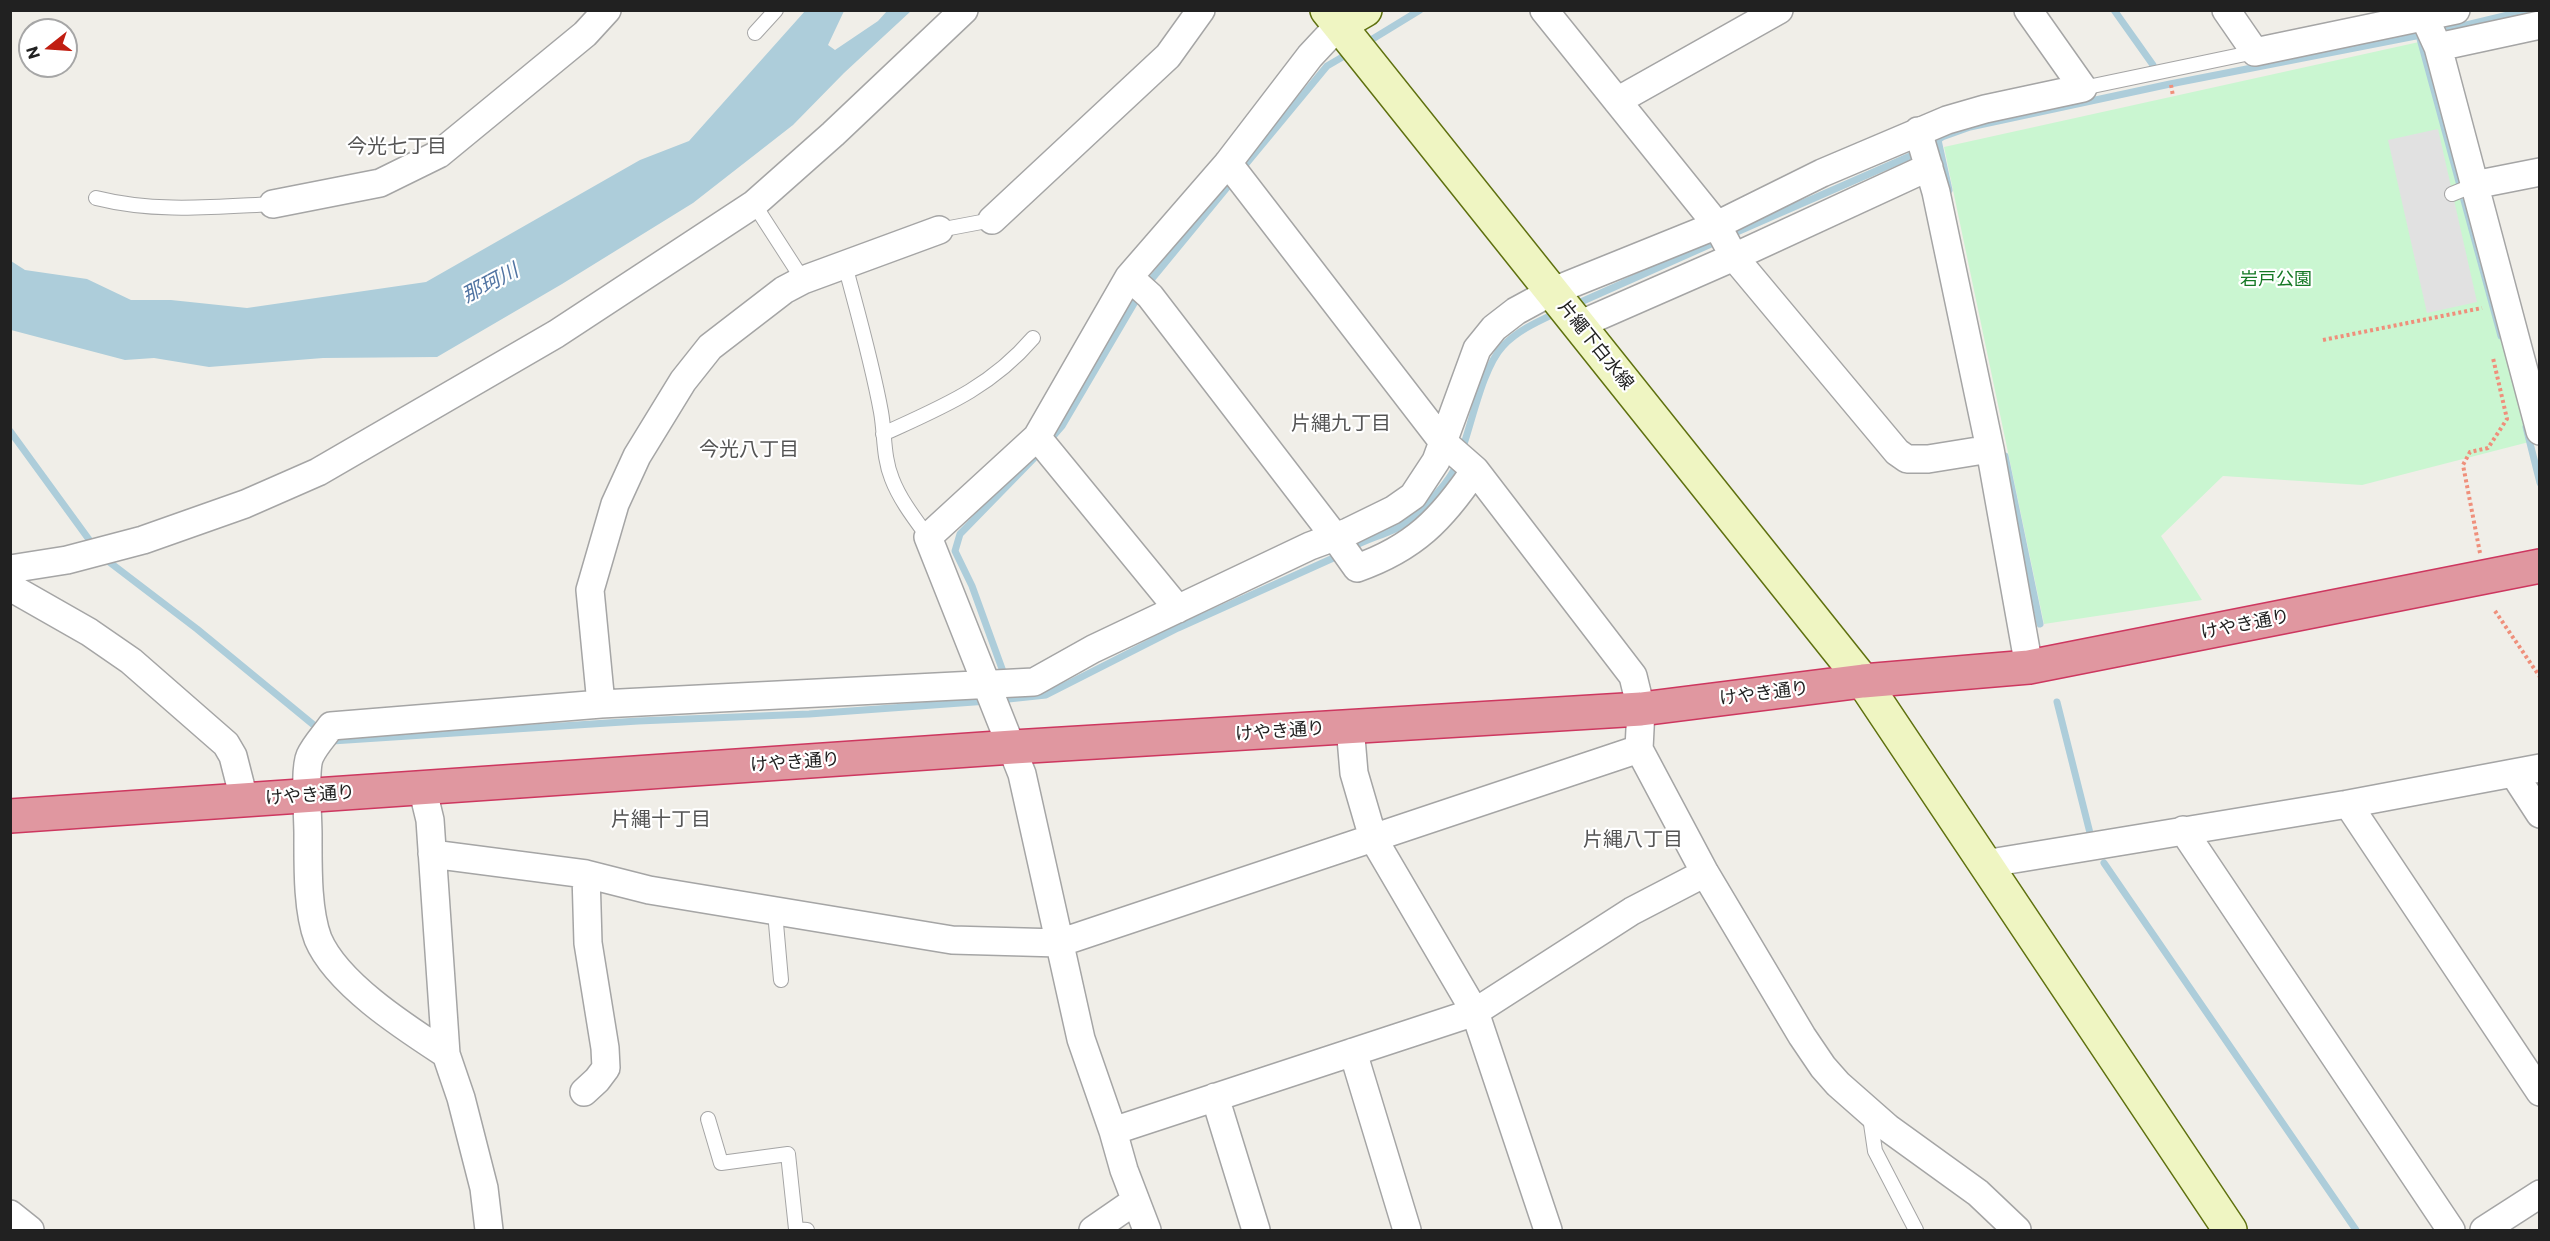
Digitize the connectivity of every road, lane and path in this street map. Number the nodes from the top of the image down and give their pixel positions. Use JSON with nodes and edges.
{"nodes":[{"id":1,"x":607,"y":10,"type":"edge"},
{"id":2,"x":776,"y":10,"type":"edge"},
{"id":3,"x":964,"y":10,"type":"edge"},
{"id":4,"x":1201,"y":10,"type":"edge"},
{"id":5,"x":1544,"y":10,"type":"edge"},
{"id":6,"x":1779,"y":10,"type":"edge"},
{"id":7,"x":2028,"y":10,"type":"edge"},
{"id":8,"x":2226,"y":10,"type":"edge"},
{"id":9,"x":2456,"y":10,"type":"edge"},
{"id":10,"x":2423,"y":14,"type":"edge"},
{"id":11,"x":1344,"y":15,"type":"edge"},
{"id":12,"x":2540,"y":25,"type":"edge"},
{"id":13,"x":755,"y":33,"type":"dead end"},
{"id":14,"x":2438,"y":47,"type":"junction"},
{"id":15,"x":2255,"y":52,"type":"junction"},
{"id":16,"x":2083,"y":88,"type":"junction"},
{"id":17,"x":1617,"y":101,"type":"junction"},
{"id":18,"x":1918,"y":131,"type":"junction"},
{"id":19,"x":1228,"y":162,"type":"junction"},
{"id":20,"x":1929,"y":167,"type":"junction"},
{"id":21,"x":2540,"y":172,"type":"edge"},
{"id":22,"x":2463,"y":190,"type":"junction"},
{"id":23,"x":96,"y":198,"type":"dead end"},
{"id":24,"x":273,"y":204,"type":"joint"},
{"id":25,"x":754,"y":204,"type":"junction"},
{"id":26,"x":992,"y":220,"type":"joint"},
{"id":27,"x":1717,"y":225,"type":"junction"},
{"id":28,"x":939,"y":230,"type":"joint"},
{"id":29,"x":1734,"y":257,"type":"junction"},
{"id":30,"x":845,"y":265,"type":"junction"},
{"id":31,"x":1129,"y":277,"type":"junction"},
{"id":32,"x":803,"y":280,"type":"junction"},
{"id":33,"x":1551,"y":292,"type":"junction"},
{"id":34,"x":2484,"y":319,"type":"dead end"},
{"id":35,"x":1581,"y":324,"type":"junction"},
{"id":36,"x":1033,"y":338,"type":"dead end"},
{"id":37,"x":2324,"y":340,"type":"dead end"},
{"id":38,"x":2492,"y":352,"type":"dead end"},
{"id":39,"x":2531,"y":365,"type":"edge"},
{"id":40,"x":2540,"y":431,"type":"edge"},
{"id":41,"x":883,"y":434,"type":"junction"},
{"id":42,"x":1037,"y":437,"type":"junction"},
{"id":43,"x":1443,"y":442,"type":"junction"},
{"id":44,"x":1990,"y":449,"type":"junction"},
{"id":45,"x":1476,"y":470,"type":"junction"},
{"id":46,"x":928,"y":537,"type":"junction"},
{"id":47,"x":1335,"y":537,"type":"junction"},
{"id":48,"x":2480,"y":554,"type":"dead end"},
{"id":49,"x":2540,"y":566,"type":"edge"},
{"id":50,"x":10,"y":569,"type":"edge"},
{"id":51,"x":10,"y":587,"type":"edge"},
{"id":52,"x":1178,"y":609,"type":"junction"},
{"id":53,"x":2495,"y":611,"type":"dead end"},
{"id":54,"x":2029,"y":667,"type":"junction"},
{"id":55,"x":2540,"y":677,"type":"edge"},
{"id":56,"x":1863,"y":681,"type":"junction"},
{"id":57,"x":988,"y":682,"type":"junction"},
{"id":58,"x":601,"y":704,"type":"junction"},
{"id":59,"x":1641,"y":709,"type":"junction"},
{"id":60,"x":1350,"y":726,"type":"junction"},
{"id":61,"x":1013,"y":747,"type":"junction"},
{"id":62,"x":1639,"y":749,"type":"junction"},
{"id":63,"x":2540,"y":768,"type":"edge"},
{"id":64,"x":2514,"y":774,"type":"junction"},
{"id":65,"x":422,"y":788,"type":"junction"},
{"id":66,"x":307,"y":795,"type":"junction"},
{"id":67,"x":244,"y":799,"type":"junction"},
{"id":68,"x":2348,"y":804,"type":"junction"},
{"id":69,"x":2540,"y":814,"type":"edge"},
{"id":70,"x":10,"y":816,"type":"edge"},
{"id":71,"x":2183,"y":830,"type":"junction"},
{"id":72,"x":1373,"y":838,"type":"junction"},
{"id":73,"x":432,"y":854,"type":"junction"},
{"id":74,"x":1984,"y":864,"type":"junction"},
{"id":75,"x":1705,"y":873,"type":"junction"},
{"id":76,"x":586,"y":874,"type":"junction"},
{"id":77,"x":775,"y":912,"type":"junction"},
{"id":78,"x":1059,"y":944,"type":"junction"},
{"id":79,"x":781,"y":980,"type":"dead end"},
{"id":80,"x":1475,"y":1012,"type":"junction"},
{"id":81,"x":1353,"y":1052,"type":"junction"},
{"id":82,"x":446,"y":1054,"type":"junction"},
{"id":83,"x":584,"y":1092,"type":"dead end"},
{"id":84,"x":2540,"y":1092,"type":"edge"},
{"id":85,"x":1215,"y":1097,"type":"junction"},
{"id":86,"x":1869,"y":1112,"type":"junction"},
{"id":87,"x":708,"y":1119,"type":"dead end"},
{"id":88,"x":1113,"y":1131,"type":"junction"},
{"id":89,"x":2540,"y":1194,"type":"edge"},
{"id":90,"x":1136,"y":1201,"type":"junction"},
{"id":91,"x":10,"y":1214,"type":"edge"},
{"id":92,"x":30,"y":1230,"type":"edge"},
{"id":93,"x":489,"y":1230,"type":"edge"},
{"id":94,"x":807,"y":1230,"type":"edge"},
{"id":95,"x":1093,"y":1230,"type":"edge"},
{"id":96,"x":1147,"y":1230,"type":"edge"},
{"id":97,"x":1256,"y":1230,"type":"edge"},
{"id":98,"x":1407,"y":1230,"type":"edge"},
{"id":99,"x":1548,"y":1230,"type":"edge"},
{"id":100,"x":1916,"y":1230,"type":"edge"},
{"id":101,"x":2017,"y":1230,"type":"edge"},
{"id":102,"x":2230,"y":1230,"type":"edge"},
{"id":103,"x":2451,"y":1230,"type":"edge"},
{"id":104,"x":2484,"y":1230,"type":"edge"}],
"edges":[{"from":1,"to":24,"type":"street"},
{"from":2,"to":13,"type":"lane"},
{"from":3,"to":25,"type":"street"},
{"from":4,"to":26,"type":"street"},
{"from":5,"to":17,"type":"street"},
{"from":6,"to":17,"type":"street"},
{"from":7,"to":16,"type":"street"},
{"from":8,"to":15,"type":"street"},
{"from":9,"to":10,"type":"street"},
{"from":10,"to":14,"type":"street"},
{"from":10,"to":15,"type":"street"},
{"from":11,"to":19,"type":"street"},
{"from":11,"to":33,"type":"main road","name":"片繩下白水線"},
{"from":12,"to":14,"type":"street"},
{"from":14,"to":22,"type":"street"},
{"from":15,"to":16,"type":"lane"},
{"from":16,"to":18,"type":"street"},
{"from":17,"to":27,"type":"street"},
{"from":18,"to":20,"type":"street"},
{"from":18,"to":27,"type":"street"},
{"from":19,"to":31,"type":"street"},
{"from":19,"to":43,"type":"street"},
{"from":20,"to":29,"type":"street"},
{"from":20,"to":44,"type":"street"},
{"from":21,"to":22,"type":"street"},
{"from":22,"to":39,"type":"street"},
{"from":23,"to":24,"type":"lane"},
{"from":25,"to":32,"type":"lane"},
{"from":25,"to":50,"type":"street"},
{"from":26,"to":28,"type":"lane"},
{"from":27,"to":29,"type":"street"},
{"from":27,"to":33,"type":"street"},
{"from":28,"to":30,"type":"street"},
{"from":29,"to":35,"type":"street"},
{"from":29,"to":44,"type":"street"},
{"from":30,"to":32,"type":"street"},
{"from":30,"to":41,"type":"lane"},
{"from":31,"to":42,"type":"street"},
{"from":31,"to":47,"type":"street"},
{"from":32,"to":58,"type":"street"},
{"from":33,"to":35,"type":"main road","name":"片繩下白水線"},
{"from":33,"to":43,"type":"street"},
{"from":34,"to":37,"type":"path"},
{"from":35,"to":56,"type":"main road","name":"片繩下白水線"},
{"from":36,"to":41,"type":"lane"},
{"from":38,"to":48,"type":"path"},
{"from":39,"to":40,"type":"street"},
{"from":41,"to":46,"type":"lane"},
{"from":42,"to":46,"type":"street"},
{"from":42,"to":52,"type":"street"},
{"from":43,"to":45,"type":"street"},
{"from":43,"to":47,"type":"street"},
{"from":44,"to":54,"type":"street"},
{"from":45,"to":47,"type":"street"},
{"from":45,"to":59,"type":"street"},
{"from":46,"to":57,"type":"street"},
{"from":47,"to":52,"type":"street"},
{"from":49,"to":54,"type":"highway","name":"けやき通り"},
{"from":51,"to":67,"type":"street"},
{"from":52,"to":57,"type":"street"},
{"from":53,"to":55,"type":"path"},
{"from":54,"to":56,"type":"highway","name":"けやき通り"},
{"from":56,"to":59,"type":"highway","name":"けやき通り"},
{"from":56,"to":74,"type":"main road","name":"片繩下白水線"},
{"from":57,"to":58,"type":"street"},
{"from":57,"to":61,"type":"street"},
{"from":58,"to":66,"type":"street"},
{"from":59,"to":60,"type":"highway","name":"けやき通り"},
{"from":59,"to":62,"type":"street"},
{"from":60,"to":61,"type":"highway","name":"けやき通り"},
{"from":60,"to":72,"type":"street"},
{"from":61,"to":65,"type":"highway","name":"けやき通り"},
{"from":61,"to":78,"type":"street"},
{"from":62,"to":72,"type":"street"},
{"from":62,"to":75,"type":"street"},
{"from":63,"to":64,"type":"street"},
{"from":64,"to":68,"type":"street"},
{"from":64,"to":69,"type":"street"},
{"from":65,"to":66,"type":"highway","name":"けやき通り"},
{"from":65,"to":73,"type":"street"},
{"from":66,"to":67,"type":"highway","name":"けやき通り"},
{"from":66,"to":82,"type":"street"},
{"from":67,"to":70,"type":"highway","name":"けやき通り"},
{"from":68,"to":71,"type":"street"},
{"from":68,"to":84,"type":"street"},
{"from":71,"to":74,"type":"street"},
{"from":71,"to":103,"type":"street"},
{"from":72,"to":78,"type":"street"},
{"from":72,"to":80,"type":"street"},
{"from":73,"to":76,"type":"street"},
{"from":73,"to":82,"type":"street"},
{"from":74,"to":102,"type":"main road","name":"片繩下白水線"},
{"from":75,"to":80,"type":"street"},
{"from":75,"to":86,"type":"street"},
{"from":76,"to":77,"type":"street"},
{"from":76,"to":83,"type":"street"},
{"from":77,"to":78,"type":"street"},
{"from":77,"to":79,"type":"lane"},
{"from":78,"to":88,"type":"street"},
{"from":80,"to":81,"type":"street"},
{"from":80,"to":99,"type":"street"},
{"from":81,"to":85,"type":"street"},
{"from":81,"to":98,"type":"street"},
{"from":82,"to":93,"type":"street"},
{"from":85,"to":88,"type":"street"},
{"from":85,"to":97,"type":"street"},
{"from":86,"to":100,"type":"lane"},
{"from":86,"to":101,"type":"street"},
{"from":87,"to":94,"type":"lane"},
{"from":88,"to":90,"type":"street"},
{"from":89,"to":104,"type":"street"},
{"from":90,"to":95,"type":"street"},
{"from":90,"to":96,"type":"street"},
{"from":91,"to":92,"type":"street"}]}
